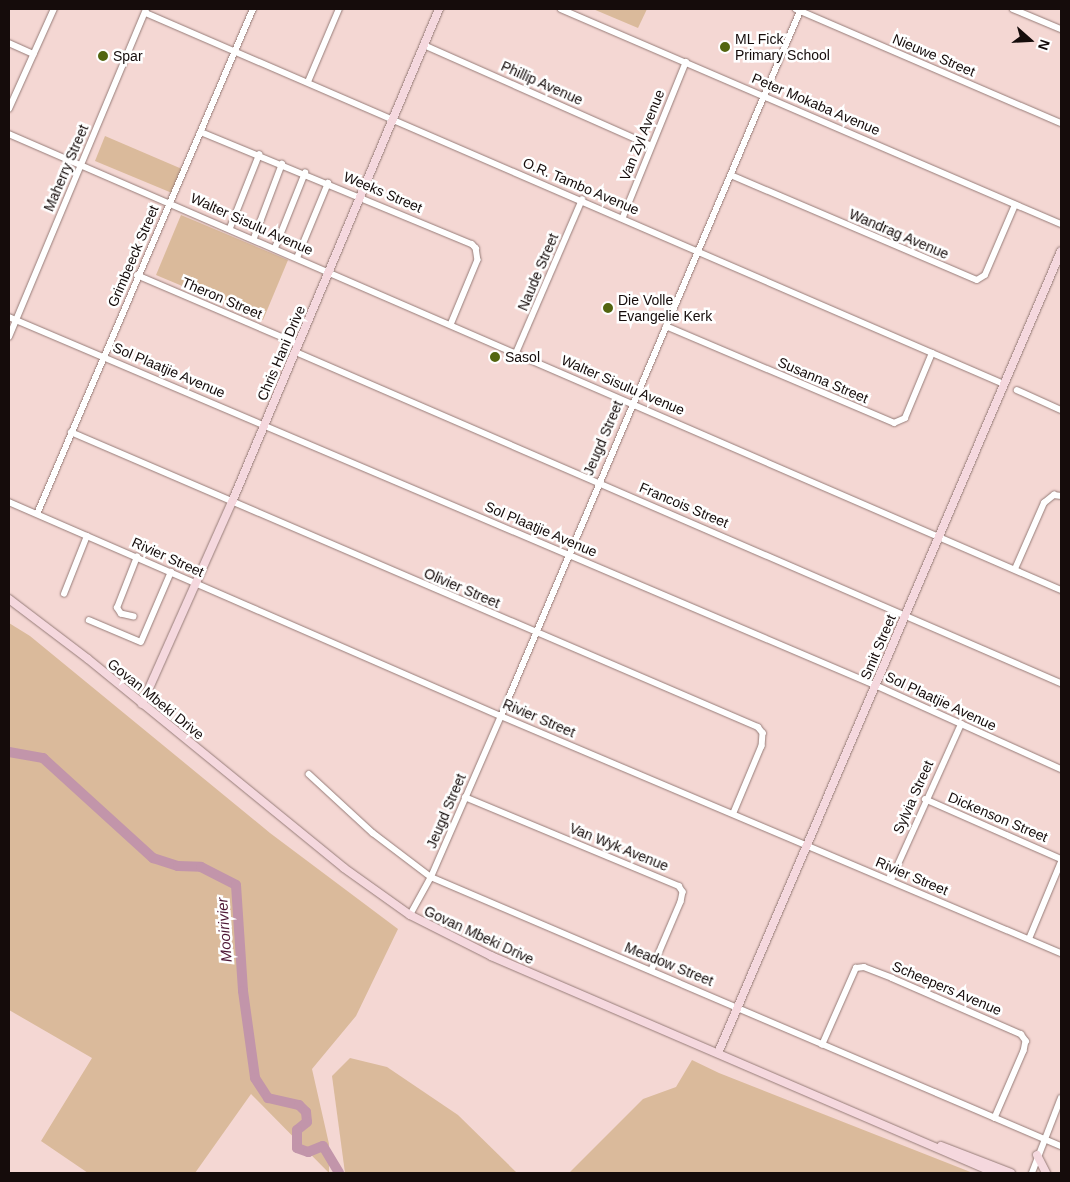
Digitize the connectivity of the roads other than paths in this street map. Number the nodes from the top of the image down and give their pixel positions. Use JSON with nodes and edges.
{"nodes":[{"id":1,"x":54,"y":9,"type":"edge"},
{"id":2,"x":253,"y":9,"type":"edge"},
{"id":3,"x":339,"y":9,"type":"edge"},
{"id":4,"x":439,"y":9,"type":"edge"},
{"id":5,"x":561,"y":9,"type":"edge"},
{"id":6,"x":799,"y":9,"type":"edge"},
{"id":7,"x":1013,"y":9,"type":"edge"},
{"id":8,"x":146,"y":11,"type":"edge"},
{"id":9,"x":1061,"y":29,"type":"edge"},
{"id":10,"x":9,"y":43,"type":"edge"},
{"id":11,"x":424,"y":45,"type":"junction"},
{"id":12,"x":235,"y":50,"type":"junction"},
{"id":13,"x":34,"y":54,"type":"junction"},
{"id":14,"x":686,"y":62,"type":"junction"},
{"id":15,"x":308,"y":82,"type":"junction"},
{"id":16,"x":765,"y":95,"type":"junction"},
{"id":17,"x":9,"y":110,"type":"edge"},
{"id":18,"x":392,"y":119,"type":"junction"},
{"id":19,"x":1061,"y":123,"type":"edge"},
{"id":20,"x":201,"y":132,"type":"junction"},
{"id":21,"x":9,"y":134,"type":"edge"},
{"id":22,"x":650,"y":145,"type":"junction"},
{"id":23,"x":259,"y":155,"type":"junction"},
{"id":24,"x":80,"y":164,"type":"junction"},
{"id":25,"x":282,"y":164,"type":"junction"},
{"id":26,"x":305,"y":174,"type":"junction"},
{"id":27,"x":731,"y":175,"type":"junction"},
{"id":28,"x":328,"y":183,"type":"junction"},
{"id":29,"x":360,"y":196,"type":"junction"},
{"id":30,"x":582,"y":200,"type":"junction"},
{"id":31,"x":170,"y":202,"type":"junction"},
{"id":32,"x":1015,"y":205,"type":"junction"},
{"id":33,"x":623,"y":217,"type":"junction"},
{"id":34,"x":1061,"y":224,"type":"edge"},
{"id":35,"x":230,"y":228,"type":"junction"},
{"id":36,"x":254,"y":238,"type":"junction"},
{"id":37,"x":275,"y":248,"type":"junction"},
{"id":38,"x":699,"y":251,"type":"junction"},
{"id":39,"x":1061,"y":252,"type":"edge"},
{"id":40,"x":298,"y":258,"type":"junction"},
{"id":41,"x":329,"y":271,"type":"junction"},
{"id":42,"x":137,"y":274,"type":"junction"},
{"id":43,"x":9,"y":317,"type":"edge"},
{"id":44,"x":16,"y":320,"type":"junction"},
{"id":45,"x":451,"y":325,"type":"junction"},
{"id":46,"x":666,"y":326,"type":"junction"},
{"id":47,"x":9,"y":337,"type":"edge"},
{"id":48,"x":297,"y":348,"type":"junction"},
{"id":49,"x":516,"y":353,"type":"junction"},
{"id":50,"x":932,"y":353,"type":"junction"},
{"id":51,"x":105,"y":356,"type":"junction"},
{"id":52,"x":1004,"y":384,"type":"junction"},
{"id":53,"x":1017,"y":390,"type":"dead end"},
{"id":54,"x":632,"y":403,"type":"junction"},
{"id":55,"x":1061,"y":410,"type":"edge"},
{"id":56,"x":264,"y":425,"type":"junction"},
{"id":57,"x":71,"y":432,"type":"junction"},
{"id":58,"x":598,"y":482,"type":"junction"},
{"id":59,"x":1061,"y":496,"type":"edge"},
{"id":60,"x":9,"y":502,"type":"edge"},
{"id":61,"x":232,"y":502,"type":"junction"},
{"id":62,"x":37,"y":514,"type":"junction"},
{"id":63,"x":87,"y":536,"type":"junction"},
{"id":64,"x":938,"y":536,"type":"junction"},
{"id":65,"x":569,"y":555,"type":"junction"},
{"id":66,"x":137,"y":557,"type":"junction"},
{"id":67,"x":1015,"y":569,"type":"junction"},
{"id":68,"x":171,"y":572,"type":"junction"},
{"id":69,"x":197,"y":583,"type":"junction"},
{"id":70,"x":1061,"y":590,"type":"edge"},
{"id":71,"x":64,"y":594,"type":"dead end"},
{"id":72,"x":9,"y":599,"type":"edge"},
{"id":73,"x":905,"y":614,"type":"junction"},
{"id":74,"x":134,"y":617,"type":"dead end"},
{"id":75,"x":89,"y":620,"type":"dead end"},
{"id":76,"x":536,"y":633,"type":"junction"},
{"id":77,"x":1061,"y":683,"type":"edge"},
{"id":78,"x":875,"y":685,"type":"junction"},
{"id":79,"x":142,"y":704,"type":"junction"},
{"id":80,"x":501,"y":716,"type":"junction"},
{"id":81,"x":961,"y":724,"type":"junction"},
{"id":82,"x":1061,"y":769,"type":"edge"},
{"id":83,"x":309,"y":774,"type":"dead end"},
{"id":84,"x":465,"y":797,"type":"junction"},
{"id":85,"x":924,"y":799,"type":"junction"},
{"id":86,"x":734,"y":813,"type":"junction"},
{"id":87,"x":808,"y":844,"type":"junction"},
{"id":88,"x":1061,"y":858,"type":"edge"},
{"id":89,"x":1061,"y":862,"type":"edge"},
{"id":90,"x":431,"y":878,"type":"junction"},
{"id":91,"x":891,"y":880,"type":"junction"},
{"id":92,"x":410,"y":916,"type":"junction"},
{"id":93,"x":1029,"y":939,"type":"junction"},
{"id":94,"x":1061,"y":953,"type":"edge"},
{"id":95,"x":652,"y":970,"type":"junction"},
{"id":96,"x":738,"y":1006,"type":"junction"},
{"id":97,"x":822,"y":1045,"type":"junction"},
{"id":98,"x":718,"y":1053,"type":"junction"},
{"id":99,"x":1061,"y":1098,"type":"edge"},
{"id":100,"x":995,"y":1118,"type":"junction"},
{"id":101,"x":897,"y":1130,"type":"junction"},
{"id":102,"x":1043,"y":1139,"type":"junction"},
{"id":103,"x":1061,"y":1146,"type":"edge"},
{"id":104,"x":1037,"y":1155,"type":"junction"},
{"id":105,"x":995,"y":1173,"type":"edge"},
{"id":106,"x":1011,"y":1173,"type":"edge"},
{"id":107,"x":1032,"y":1173,"type":"edge"},
{"id":108,"x":1046,"y":1173,"type":"edge"}],
"edges":[{"from":1,"to":13,"type":"street"},
{"from":2,"to":12,"type":"street","name":"Grimbeeck Street"},
{"from":3,"to":15,"type":"street"},
{"from":4,"to":11,"type":"street","name":"Chris Hani Drive"},
{"from":5,"to":14,"type":"street","name":"Peter Mokaba Avenue"},
{"from":6,"to":16,"type":"street","name":"Jeugd Street"},
{"from":6,"to":19,"type":"street","name":"Nieuwe Street"},
{"from":7,"to":9,"type":"street"},
{"from":8,"to":12,"type":"street","name":"O.R. Tambo Avenue"},
{"from":8,"to":24,"type":"street","name":"Maherry Street"},
{"from":10,"to":13,"type":"street"},
{"from":11,"to":18,"type":"street","name":"Chris Hani Drive"},
{"from":11,"to":22,"type":"street","name":"Phillip Avenue"},
{"from":12,"to":15,"type":"street","name":"O.R. Tambo Avenue"},
{"from":12,"to":20,"type":"street","name":"Grimbeeck Street"},
{"from":13,"to":17,"type":"street"},
{"from":14,"to":16,"type":"street","name":"Peter Mokaba Avenue"},
{"from":14,"to":22,"type":"street","name":"Van Zyl Avenue"},
{"from":15,"to":18,"type":"street","name":"O.R. Tambo Avenue"},
{"from":16,"to":27,"type":"street","name":"Jeugd Street"},
{"from":16,"to":32,"type":"street","name":"Peter Mokaba Avenue"},
{"from":18,"to":29,"type":"street","name":"Chris Hani Drive"},
{"from":18,"to":30,"type":"street","name":"O.R. Tambo Avenue"},
{"from":20,"to":23,"type":"street","name":"Weeks Street"},
{"from":20,"to":31,"type":"street","name":"Grimbeeck Street"},
{"from":21,"to":24,"type":"street","name":"Walter Sisulu Avenue"},
{"from":22,"to":33,"type":"street","name":"Van Zyl Avenue"},
{"from":23,"to":25,"type":"street","name":"Weeks Street"},
{"from":23,"to":35,"type":"street"},
{"from":24,"to":31,"type":"street","name":"Walter Sisulu Avenue"},
{"from":24,"to":44,"type":"street","name":"Maherry Street"},
{"from":25,"to":26,"type":"street","name":"Weeks Street"},
{"from":25,"to":36,"type":"street"},
{"from":26,"to":28,"type":"street","name":"Weeks Street"},
{"from":26,"to":37,"type":"street"},
{"from":27,"to":32,"type":"street","name":"Wandrag Avenue"},
{"from":27,"to":38,"type":"street","name":"Jeugd Street"},
{"from":28,"to":29,"type":"street","name":"Weeks Street"},
{"from":28,"to":40,"type":"street"},
{"from":29,"to":41,"type":"street","name":"Chris Hani Drive"},
{"from":29,"to":45,"type":"street","name":"Weeks Street"},
{"from":30,"to":33,"type":"street","name":"O.R. Tambo Avenue"},
{"from":30,"to":49,"type":"street","name":"Naude Street"},
{"from":31,"to":35,"type":"street","name":"Walter Sisulu Avenue"},
{"from":31,"to":42,"type":"street","name":"Grimbeeck Street"},
{"from":32,"to":34,"type":"street","name":"Peter Mokaba Avenue"},
{"from":33,"to":38,"type":"street","name":"O.R. Tambo Avenue"},
{"from":35,"to":36,"type":"street","name":"Walter Sisulu Avenue"},
{"from":36,"to":37,"type":"street","name":"Walter Sisulu Avenue"},
{"from":37,"to":40,"type":"street","name":"Walter Sisulu Avenue"},
{"from":38,"to":46,"type":"street","name":"Jeugd Street"},
{"from":38,"to":50,"type":"street","name":"O.R. Tambo Avenue"},
{"from":39,"to":52,"type":"street","name":"Smit Street"},
{"from":40,"to":41,"type":"street","name":"Walter Sisulu Avenue"},
{"from":41,"to":45,"type":"street","name":"Walter Sisulu Avenue"},
{"from":41,"to":48,"type":"street","name":"Chris Hani Drive"},
{"from":42,"to":48,"type":"street","name":"Theron Street"},
{"from":42,"to":51,"type":"street","name":"Grimbeeck Street"},
{"from":43,"to":44,"type":"street","name":"Sol Plaatjie Avenue"},
{"from":44,"to":47,"type":"street","name":"Maherry Street"},
{"from":44,"to":51,"type":"street","name":"Sol Plaatjie Avenue"},
{"from":45,"to":49,"type":"street","name":"Walter Sisulu Avenue"},
{"from":46,"to":50,"type":"street","name":"Susanna Street"},
{"from":46,"to":54,"type":"street","name":"Jeugd Street"},
{"from":48,"to":56,"type":"street","name":"Chris Hani Drive"},
{"from":48,"to":58,"type":"street","name":"Francois Street"},
{"from":49,"to":54,"type":"street","name":"Walter Sisulu Avenue"},
{"from":50,"to":52,"type":"street","name":"O.R. Tambo Avenue"},
{"from":51,"to":56,"type":"street","name":"Sol Plaatjie Avenue"},
{"from":51,"to":57,"type":"street","name":"Grimbeeck Street"},
{"from":52,"to":64,"type":"street","name":"Smit Street"},
{"from":53,"to":55,"type":"street"},
{"from":54,"to":58,"type":"street","name":"Jeugd Street"},
{"from":54,"to":64,"type":"street","name":"Walter Sisulu Avenue"},
{"from":56,"to":61,"type":"street","name":"Chris Hani Drive"},
{"from":56,"to":65,"type":"street","name":"Sol Plaatjie Avenue"},
{"from":57,"to":61,"type":"street","name":"Olivier Street"},
{"from":57,"to":62,"type":"street","name":"Grimbeeck Street"},
{"from":58,"to":65,"type":"street","name":"Jeugd Street"},
{"from":58,"to":73,"type":"street","name":"Francois Street"},
{"from":59,"to":67,"type":"street"},
{"from":60,"to":62,"type":"street","name":"Rivier Street"},
{"from":61,"to":69,"type":"street","name":"Chris Hani Drive"},
{"from":61,"to":76,"type":"street","name":"Olivier Street"},
{"from":62,"to":63,"type":"street","name":"Rivier Street"},
{"from":63,"to":66,"type":"street","name":"Rivier Street"},
{"from":63,"to":71,"type":"street"},
{"from":64,"to":67,"type":"street","name":"Walter Sisulu Avenue"},
{"from":64,"to":73,"type":"street","name":"Smit Street"},
{"from":65,"to":76,"type":"street","name":"Jeugd Street"},
{"from":65,"to":78,"type":"street","name":"Sol Plaatjie Avenue"},
{"from":66,"to":68,"type":"street","name":"Rivier Street"},
{"from":66,"to":74,"type":"street"},
{"from":67,"to":70,"type":"street","name":"Walter Sisulu Avenue"},
{"from":68,"to":69,"type":"street","name":"Rivier Street"},
{"from":68,"to":75,"type":"street"},
{"from":69,"to":79,"type":"street","name":"Chris Hani Drive"},
{"from":69,"to":80,"type":"street","name":"Rivier Street"},
{"from":72,"to":79,"type":"street","name":"Govan Mbeki Drive"},
{"from":73,"to":77,"type":"street","name":"Francois Street"},
{"from":73,"to":78,"type":"street","name":"Smit Street"},
{"from":76,"to":80,"type":"street","name":"Jeugd Street"},
{"from":76,"to":86,"type":"street","name":"Olivier Street"},
{"from":78,"to":81,"type":"street","name":"Sol Plaatjie Avenue"},
{"from":78,"to":87,"type":"street","name":"Smit Street"},
{"from":79,"to":92,"type":"street","name":"Govan Mbeki Drive"},
{"from":80,"to":84,"type":"street","name":"Jeugd Street"},
{"from":80,"to":86,"type":"street","name":"Rivier Street"},
{"from":81,"to":82,"type":"street","name":"Sol Plaatjie Avenue"},
{"from":81,"to":85,"type":"street","name":"Sylvia Street"},
{"from":83,"to":90,"type":"street","name":"Meadow Street"},
{"from":84,"to":90,"type":"street","name":"Jeugd Street"},
{"from":84,"to":95,"type":"street","name":"Van Wyk Avenue"},
{"from":85,"to":88,"type":"street","name":"Dickenson Street"},
{"from":85,"to":91,"type":"street","name":"Sylvia Street"},
{"from":86,"to":87,"type":"street","name":"Rivier Street"},
{"from":87,"to":91,"type":"street","name":"Rivier Street"},
{"from":87,"to":96,"type":"street","name":"Smit Street"},
{"from":89,"to":93,"type":"street"},
{"from":90,"to":92,"type":"street","name":"Jeugd Street"},
{"from":90,"to":95,"type":"street","name":"Meadow Street"},
{"from":91,"to":93,"type":"street","name":"Rivier Street"},
{"from":92,"to":98,"type":"street","name":"Govan Mbeki Drive"},
{"from":93,"to":94,"type":"street","name":"Rivier Street"},
{"from":95,"to":96,"type":"street","name":"Meadow Street"},
{"from":96,"to":97,"type":"street","name":"Meadow Street"},
{"from":96,"to":98,"type":"street","name":"Smit Street"},
{"from":97,"to":100,"type":"street","name":"Meadow Street"},
{"from":97,"to":100,"type":"street","name":"Scheepers Avenue"},
{"from":98,"to":101,"type":"street","name":"Govan Mbeki Drive"},
{"from":99,"to":102,"type":"street"},
{"from":100,"to":102,"type":"street","name":"Meadow Street"},
{"from":101,"to":105,"type":"street","name":"Govan Mbeki Drive"},
{"from":101,"to":106,"type":"street","name":"Govan Mbeki Drive"},
{"from":102,"to":103,"type":"street","name":"Meadow Street"},
{"from":102,"to":104,"type":"street"},
{"from":104,"to":107,"type":"street"},
{"from":104,"to":108,"type":"street"}]}
